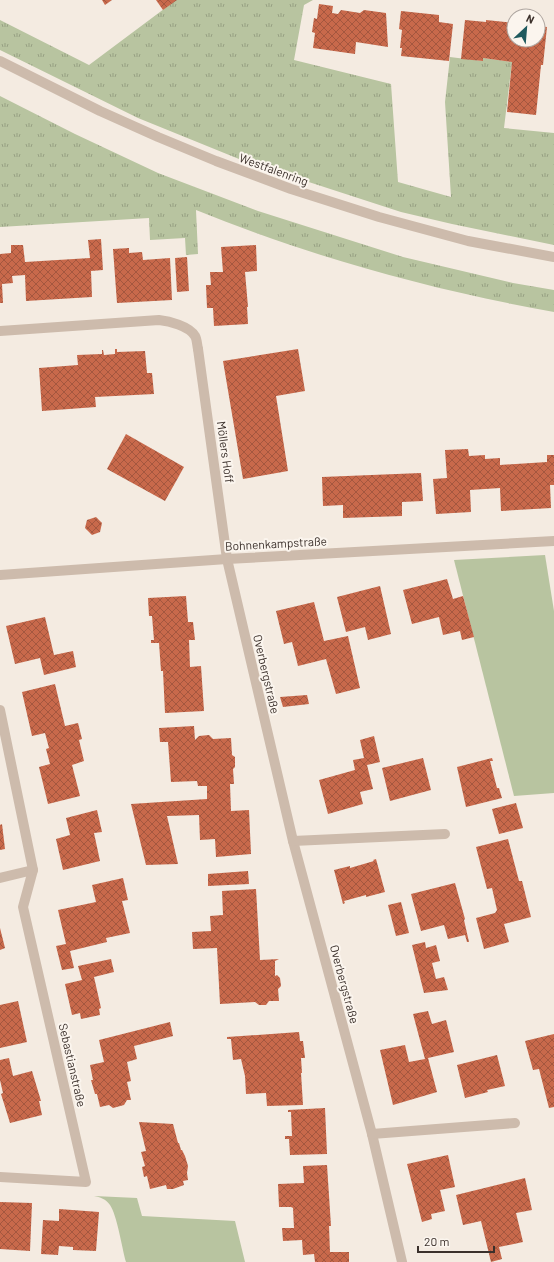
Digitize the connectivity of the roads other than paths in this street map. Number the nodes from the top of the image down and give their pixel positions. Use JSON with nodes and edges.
{"nodes":[{"id":1,"x":0,"y":61,"type":"edge"},
{"id":2,"x":554,"y":258,"type":"edge"},
{"id":3,"x":0,"y":331,"type":"edge"},
{"id":4,"x":554,"y":541,"type":"edge"},
{"id":5,"x":227,"y":559,"type":"junction"},
{"id":6,"x":0,"y":575,"type":"edge"},
{"id":7,"x":0,"y":710,"type":"edge"},
{"id":8,"x":445,"y":834,"type":"dead end"},
{"id":9,"x":293,"y":841,"type":"junction"},
{"id":10,"x":33,"y":870,"type":"junction"},
{"id":11,"x":0,"y":878,"type":"edge"},
{"id":12,"x":515,"y":1123,"type":"dead end"},
{"id":13,"x":372,"y":1134,"type":"junction"},
{"id":14,"x":0,"y":1177,"type":"edge"},
{"id":15,"x":402,"y":1262,"type":"edge"}],
"edges":[{"from":1,"to":2,"type":"street","name":"Westfalenring"},
{"from":3,"to":5,"type":"street","name":"Möllers Hoff"},
{"from":4,"to":5,"type":"street","name":"Bohnenkampstraße"},
{"from":5,"to":6,"type":"street","name":"Bohnenkampstraße"},
{"from":5,"to":9,"type":"street","name":"Overbergstraße"},
{"from":7,"to":10,"type":"street","name":"Sebastianstraße"},
{"from":8,"to":9,"type":"street"},
{"from":9,"to":13,"type":"street","name":"Overbergstraße"},
{"from":10,"to":11,"type":"street"},
{"from":10,"to":14,"type":"street","name":"Sebastianstraße"},
{"from":12,"to":13,"type":"street"},
{"from":13,"to":15,"type":"street","name":"Overbergstraße"}]}
